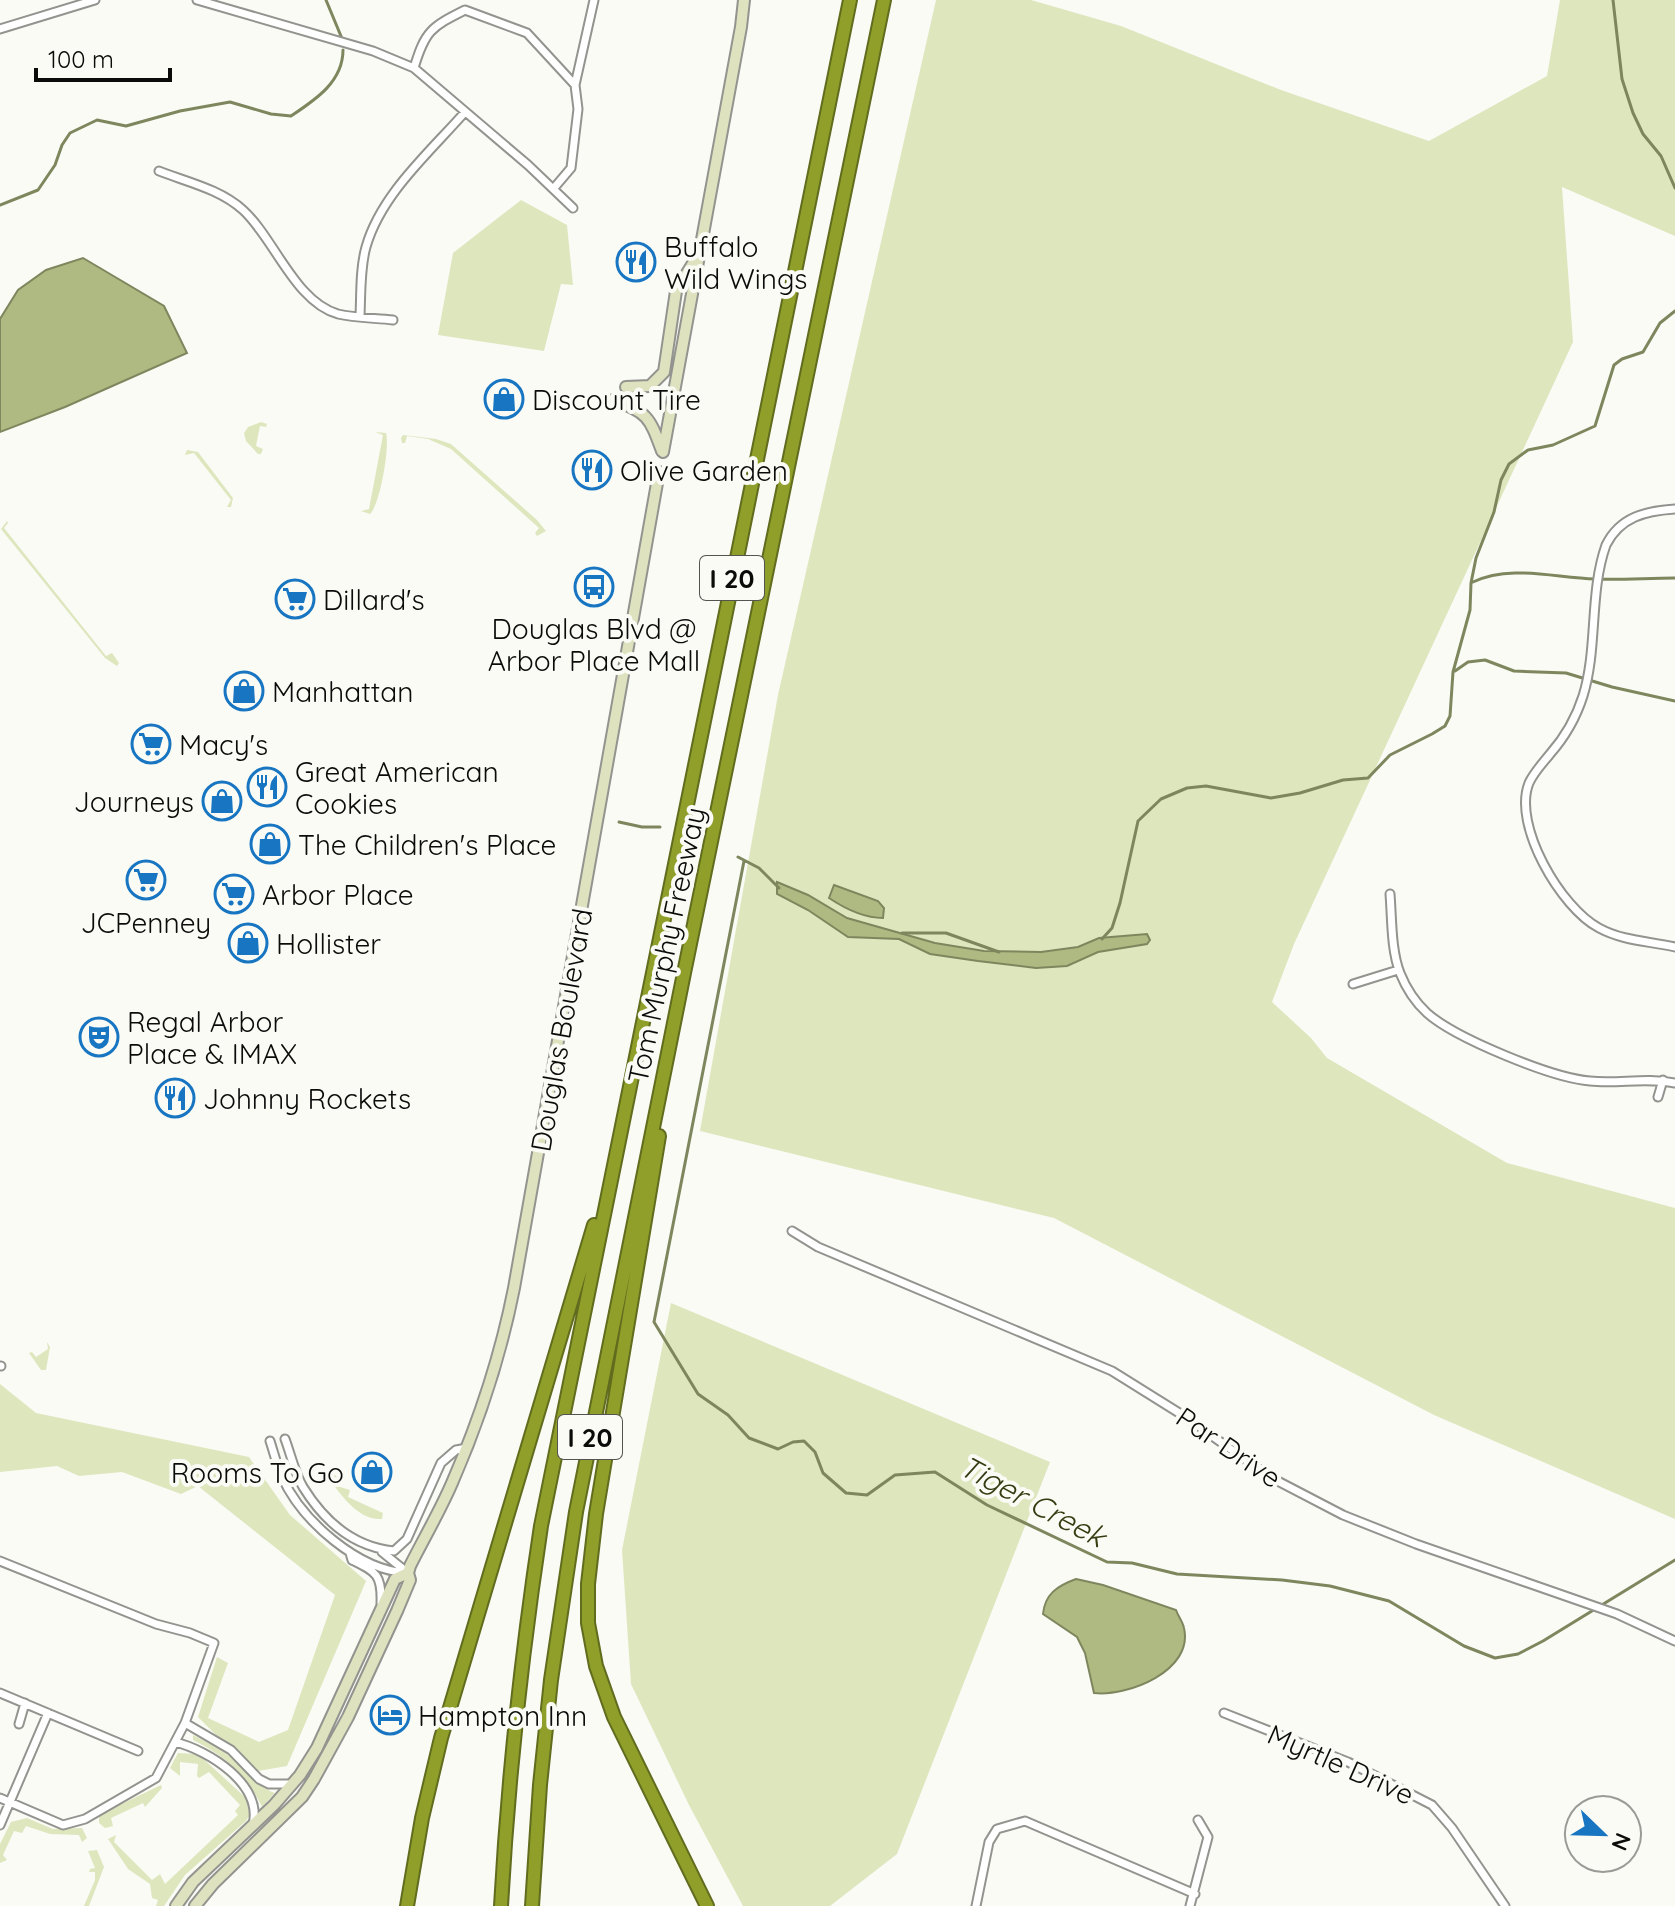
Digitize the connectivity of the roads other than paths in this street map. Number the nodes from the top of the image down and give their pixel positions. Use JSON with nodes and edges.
{"nodes":[{"id":1,"x":95,"y":0,"type":"edge"},
{"id":2,"x":197,"y":0,"type":"edge"},
{"id":3,"x":594,"y":0,"type":"edge"},
{"id":4,"x":744,"y":0,"type":"edge"},
{"id":5,"x":850,"y":0,"type":"edge"},
{"id":6,"x":884,"y":0,"type":"edge"},
{"id":7,"x":222,"y":3,"type":"edge"},
{"id":8,"x":0,"y":29,"type":"edge"},
{"id":9,"x":414,"y":68,"type":"junction"},
{"id":10,"x":575,"y":85,"type":"junction"},
{"id":11,"x":465,"y":112,"type":"junction"},
{"id":12,"x":159,"y":171,"type":"dead end"},
{"id":13,"x":554,"y":188,"type":"junction"},
{"id":14,"x":573,"y":208,"type":"dead end"},
{"id":15,"x":700,"y":252,"type":"junction"},
{"id":16,"x":360,"y":316,"type":"junction"},
{"id":17,"x":393,"y":320,"type":"dead end"},
{"id":18,"x":626,"y":387,"type":"dead end"},
{"id":19,"x":613,"y":400,"type":"dead end"},
{"id":20,"x":659,"y":472,"type":"dead end"},
{"id":21,"x":1675,"y":509,"type":"edge"},
{"id":22,"x":1390,"y":894,"type":"dead end"},
{"id":23,"x":1675,"y":947,"type":"edge"},
{"id":24,"x":1398,"y":970,"type":"junction"},
{"id":25,"x":684,"y":973,"type":"junction"},
{"id":26,"x":1353,"y":984,"type":"dead end"},
{"id":27,"x":1663,"y":1080,"type":"junction"},
{"id":28,"x":1675,"y":1083,"type":"edge"},
{"id":29,"x":1658,"y":1097,"type":"dead end"},
{"id":30,"x":615,"y":1157,"type":"junction"},
{"id":31,"x":792,"y":1231,"type":"dead end"},
{"id":32,"x":285,"y":1439,"type":"dead end"},
{"id":33,"x":270,"y":1441,"type":"dead end"},
{"id":34,"x":467,"y":1448,"type":"junction"},
{"id":35,"x":378,"y":1550,"type":"junction"},
{"id":36,"x":350,"y":1553,"type":"junction"},
{"id":37,"x":0,"y":1561,"type":"edge"},
{"id":38,"x":408,"y":1573,"type":"junction"},
{"id":39,"x":380,"y":1611,"type":"junction"},
{"id":40,"x":1675,"y":1641,"type":"edge"},
{"id":41,"x":0,"y":1693,"type":"edge"},
{"id":42,"x":25,"y":1703,"type":"junction"},
{"id":43,"x":48,"y":1713,"type":"junction"},
{"id":44,"x":1224,"y":1713,"type":"dead end"},
{"id":45,"x":185,"y":1723,"type":"junction"},
{"id":46,"x":19,"y":1724,"type":"dead end"},
{"id":47,"x":325,"y":1729,"type":"junction"},
{"id":48,"x":175,"y":1742,"type":"junction"},
{"id":49,"x":138,"y":1751,"type":"dead end"},
{"id":50,"x":293,"y":1784,"type":"junction"},
{"id":51,"x":306,"y":1792,"type":"junction"},
{"id":52,"x":0,"y":1798,"type":"edge"},
{"id":53,"x":9,"y":1802,"type":"junction"},
{"id":54,"x":1198,"y":1820,"type":"dead end"},
{"id":55,"x":0,"y":1825,"type":"edge"},
{"id":56,"x":253,"y":1825,"type":"junction"},
{"id":57,"x":1195,"y":1894,"type":"junction"},
{"id":58,"x":176,"y":1906,"type":"edge"},
{"id":59,"x":195,"y":1906,"type":"edge"},
{"id":60,"x":407,"y":1906,"type":"edge"},
{"id":61,"x":501,"y":1906,"type":"edge"},
{"id":62,"x":532,"y":1906,"type":"edge"},
{"id":63,"x":707,"y":1906,"type":"edge"},
{"id":64,"x":976,"y":1906,"type":"edge"},
{"id":65,"x":1190,"y":1906,"type":"edge"},
{"id":66,"x":1505,"y":1906,"type":"edge"}],
"edges":[{"from":1,"to":8,"type":"street"},
{"from":2,"to":7,"type":"street"},
{"from":3,"to":10,"type":"street"},
{"from":4,"to":15,"type":"main road"},
{"from":5,"to":30,"type":"highway","name":"Tom Murphy Freeway","number":"I 20"},
{"from":6,"to":25,"type":"highway","name":"Tom Murphy Freeway","number":"I 20"},
{"from":7,"to":9,"type":"street"},
{"from":9,"to":10,"type":"street"},
{"from":9,"to":11,"type":"street"},
{"from":10,"to":13,"type":"street"},
{"from":11,"to":13,"type":"street"},
{"from":11,"to":16,"type":"street"},
{"from":12,"to":16,"type":"street"},
{"from":13,"to":14,"type":"street"},
{"from":15,"to":18,"type":"main road"},
{"from":15,"to":19,"type":"main road"},
{"from":16,"to":17,"type":"street"},
{"from":20,"to":34,"type":"main road","name":"Douglas Boulevard"},
{"from":21,"to":23,"type":"street"},
{"from":22,"to":24,"type":"street"},
{"from":24,"to":26,"type":"street"},
{"from":24,"to":27,"type":"street"},
{"from":25,"to":62,"type":"highway","name":"Tom Murphy Freeway","number":"I 20"},
{"from":25,"to":63,"type":"highway"},
{"from":27,"to":28,"type":"street"},
{"from":27,"to":29,"type":"street"},
{"from":30,"to":60,"type":"highway"},
{"from":30,"to":61,"type":"highway","name":"Tom Murphy Freeway","number":"I 20"},
{"from":31,"to":40,"type":"street","name":"Par Drive"},
{"from":32,"to":35,"type":"street"},
{"from":33,"to":36,"type":"street"},
{"from":34,"to":35,"type":"street"},
{"from":34,"to":38,"type":"main road","name":"Douglas Boulevard"},
{"from":35,"to":38,"type":"street"},
{"from":36,"to":38,"type":"street"},
{"from":36,"to":39,"type":"street"},
{"from":37,"to":45,"type":"street"},
{"from":38,"to":39,"type":"main road","name":"Douglas Boulevard"},
{"from":38,"to":51,"type":"main road","name":"Douglas Boulevard"},
{"from":39,"to":47,"type":"main road","name":"Douglas Boulevard"},
{"from":41,"to":42,"type":"street"},
{"from":42,"to":43,"type":"street"},
{"from":42,"to":46,"type":"street"},
{"from":43,"to":49,"type":"street"},
{"from":43,"to":53,"type":"street"},
{"from":44,"to":66,"type":"street","name":"Myrtle Drive"},
{"from":45,"to":48,"type":"street"},
{"from":45,"to":50,"type":"street"},
{"from":47,"to":50,"type":"main road","name":"Douglas Boulevard"},
{"from":47,"to":51,"type":"main road"},
{"from":48,"to":53,"type":"street"},
{"from":48,"to":56,"type":"street"},
{"from":50,"to":56,"type":"main road","name":"Douglas Boulevard"},
{"from":51,"to":59,"type":"main road","name":"Douglas Boulevard"},
{"from":52,"to":53,"type":"street"},
{"from":53,"to":55,"type":"street"},
{"from":54,"to":57,"type":"street"},
{"from":56,"to":58,"type":"main road","name":"Douglas Boulevard"},
{"from":57,"to":64,"type":"street"},
{"from":57,"to":65,"type":"street"}]}
